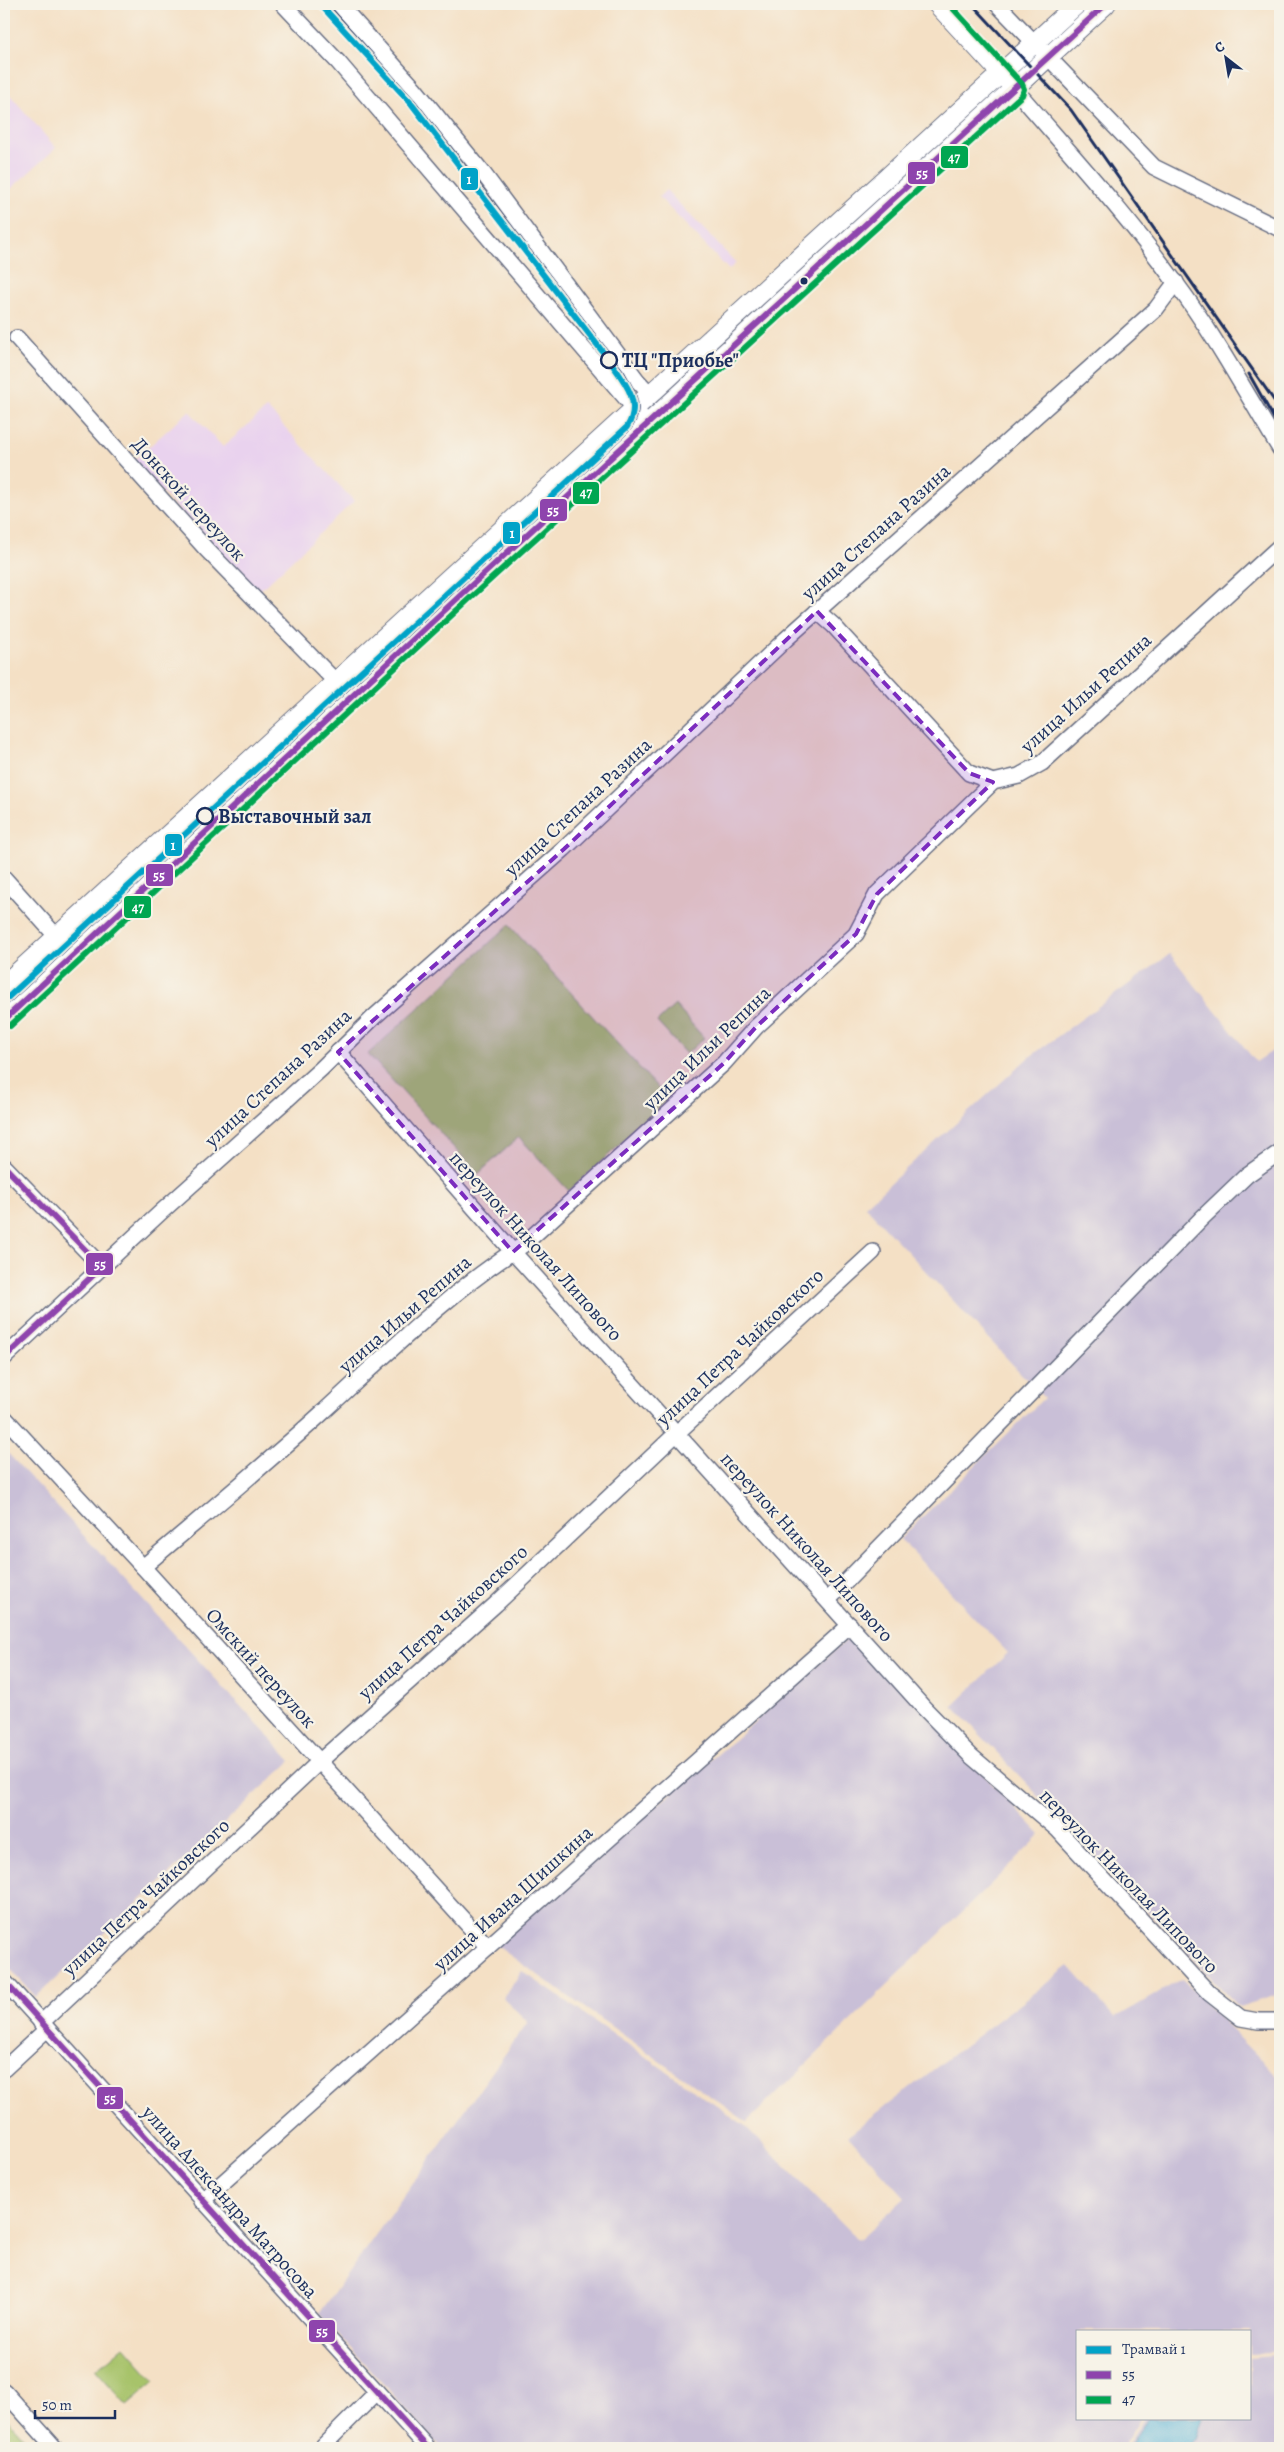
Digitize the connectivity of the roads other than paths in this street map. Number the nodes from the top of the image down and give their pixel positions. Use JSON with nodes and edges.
{"nodes":[{"id":1,"x":283,"y":4,"type":"edge"},
{"id":2,"x":339,"y":4,"type":"edge"},
{"id":3,"x":937,"y":4,"type":"edge"},
{"id":4,"x":997,"y":4,"type":"edge"},
{"id":5,"x":1076,"y":4,"type":"edge"},
{"id":6,"x":1106,"y":4,"type":"edge"},
{"id":7,"x":1033,"y":44,"type":"junction"},
{"id":8,"x":1048,"y":58,"type":"junction"},
{"id":9,"x":1002,"y":74,"type":"junction"},
{"id":10,"x":1015,"y":89,"type":"junction"},
{"id":11,"x":927,"y":142,"type":"junction"},
{"id":12,"x":940,"y":159,"type":"junction"},
{"id":13,"x":1280,"y":229,"type":"edge"},
{"id":14,"x":1176,"y":282,"type":"junction"},
{"id":15,"x":763,"y":292,"type":"junction"},
{"id":16,"x":777,"y":308,"type":"junction"},
{"id":17,"x":17,"y":338,"type":"dead end"},
{"id":18,"x":650,"y":394,"type":"junction"},
{"id":19,"x":635,"y":409,"type":"junction"},
{"id":20,"x":648,"y":424,"type":"junction"},
{"id":21,"x":1280,"y":449,"type":"edge"},
{"id":22,"x":1280,"y":546,"type":"edge"},
{"id":23,"x":817,"y":611,"type":"junction"},
{"id":24,"x":336,"y":682,"type":"junction"},
{"id":25,"x":993,"y":782,"type":"junction"},
{"id":26,"x":4,"y":878,"type":"edge"},
{"id":27,"x":57,"y":936,"type":"junction"},
{"id":28,"x":76,"y":954,"type":"junction"},
{"id":29,"x":4,"y":985,"type":"edge"},
{"id":30,"x":4,"y":1020,"type":"edge"},
{"id":31,"x":338,"y":1052,"type":"junction"},
{"id":32,"x":1280,"y":1152,"type":"edge"},
{"id":33,"x":4,"y":1166,"type":"edge"},
{"id":34,"x":513,"y":1252,"type":"junction"},
{"id":35,"x":873,"y":1252,"type":"dead end"},
{"id":36,"x":102,"y":1267,"type":"junction"},
{"id":37,"x":4,"y":1358,"type":"edge"},
{"id":38,"x":4,"y":1417,"type":"edge"},
{"id":39,"x":677,"y":1432,"type":"junction"},
{"id":40,"x":143,"y":1567,"type":"junction"},
{"id":41,"x":828,"y":1600,"type":"junction"},
{"id":42,"x":850,"y":1624,"type":"junction"},
{"id":43,"x":320,"y":1762,"type":"junction"},
{"id":44,"x":488,"y":1947,"type":"junction"},
{"id":45,"x":4,"y":1981,"type":"edge"},
{"id":46,"x":1280,"y":2021,"type":"edge"},
{"id":47,"x":44,"y":2026,"type":"junction"},
{"id":48,"x":4,"y":2069,"type":"edge"},
{"id":49,"x":202,"y":2201,"type":"junction"},
{"id":50,"x":4,"y":2391,"type":"edge"},
{"id":51,"x":377,"y":2392,"type":"junction"},
{"id":52,"x":56,"y":2448,"type":"edge"},
{"id":53,"x":321,"y":2448,"type":"edge"},
{"id":54,"x":428,"y":2448,"type":"edge"}],
"edges":[{"from":1,"to":19,"type":"street"},
{"from":2,"to":18,"type":"street"},
{"from":3,"to":9,"type":"main road"},
{"from":4,"to":7,"type":"street"},
{"from":5,"to":7,"type":"main road"},
{"from":6,"to":8,"type":"main road"},
{"from":7,"to":8,"type":"street"},
{"from":7,"to":9,"type":"main road"},
{"from":8,"to":10,"type":"main road"},
{"from":8,"to":13,"type":"street"},
{"from":9,"to":10,"type":"main road"},
{"from":9,"to":11,"type":"main road"},
{"from":10,"to":12,"type":"main road"},
{"from":10,"to":14,"type":"street"},
{"from":11,"to":12,"type":"main road"},
{"from":11,"to":15,"type":"main road"},
{"from":12,"to":16,"type":"main road"},
{"from":14,"to":21,"type":"street"},
{"from":14,"to":23,"type":"street","name":"улица Степана Разина"},
{"from":15,"to":16,"type":"main road"},
{"from":15,"to":18,"type":"main road"},
{"from":16,"to":20,"type":"main road"},
{"from":17,"to":24,"type":"street","name":"Донской переулок"},
{"from":18,"to":19,"type":"main road"},
{"from":19,"to":20,"type":"street"},
{"from":19,"to":24,"type":"main road"},
{"from":20,"to":28,"type":"main road"},
{"from":22,"to":25,"type":"street","name":"улица Ильи Репина"},
{"from":23,"to":25,"type":"street"},
{"from":23,"to":31,"type":"street","name":"улица Степана Разина"},
{"from":24,"to":27,"type":"main road"},
{"from":25,"to":34,"type":"street","name":"улица Ильи Репина"},
{"from":26,"to":27,"type":"street"},
{"from":27,"to":28,"type":"main road"},
{"from":27,"to":29,"type":"main road"},
{"from":28,"to":30,"type":"main road"},
{"from":31,"to":34,"type":"street","name":"переулок Николая Липового"},
{"from":31,"to":36,"type":"street","name":"улица Степана Разина"},
{"from":32,"to":41,"type":"street"},
{"from":33,"to":36,"type":"street"},
{"from":34,"to":39,"type":"street","name":"переулок Николая Липового"},
{"from":34,"to":40,"type":"street","name":"улица Ильи Репина"},
{"from":35,"to":39,"type":"street","name":"улица Петра Чайковского"},
{"from":36,"to":37,"type":"street","name":"улица Степана Разина"},
{"from":38,"to":40,"type":"street","name":"Омский переулок"},
{"from":39,"to":41,"type":"street","name":"переулок Николая Липового"},
{"from":39,"to":43,"type":"street","name":"улица Петра Чайковского"},
{"from":40,"to":43,"type":"street","name":"Омский переулок"},
{"from":41,"to":42,"type":"street","name":"переулок Николая Липового"},
{"from":42,"to":44,"type":"street","name":"улица Ивана Шишкина"},
{"from":42,"to":46,"type":"street","name":"переулок Николая Липового"},
{"from":43,"to":44,"type":"street","name":"Омский переулок"},
{"from":43,"to":47,"type":"street","name":"улица Петра Чайковского"},
{"from":44,"to":49,"type":"street","name":"улица Ивана Шишкина"},
{"from":45,"to":47,"type":"street","name":"улица Александра Матросова"},
{"from":47,"to":48,"type":"street","name":"улица Петра Чайковского"},
{"from":47,"to":49,"type":"street","name":"улица Александра Матросова"},
{"from":49,"to":51,"type":"street","name":"улица Александра Матросова"},
{"from":50,"to":52,"type":"street"},
{"from":51,"to":53,"type":"street"},
{"from":51,"to":54,"type":"street","name":"улица Александра Матросова"}]}
